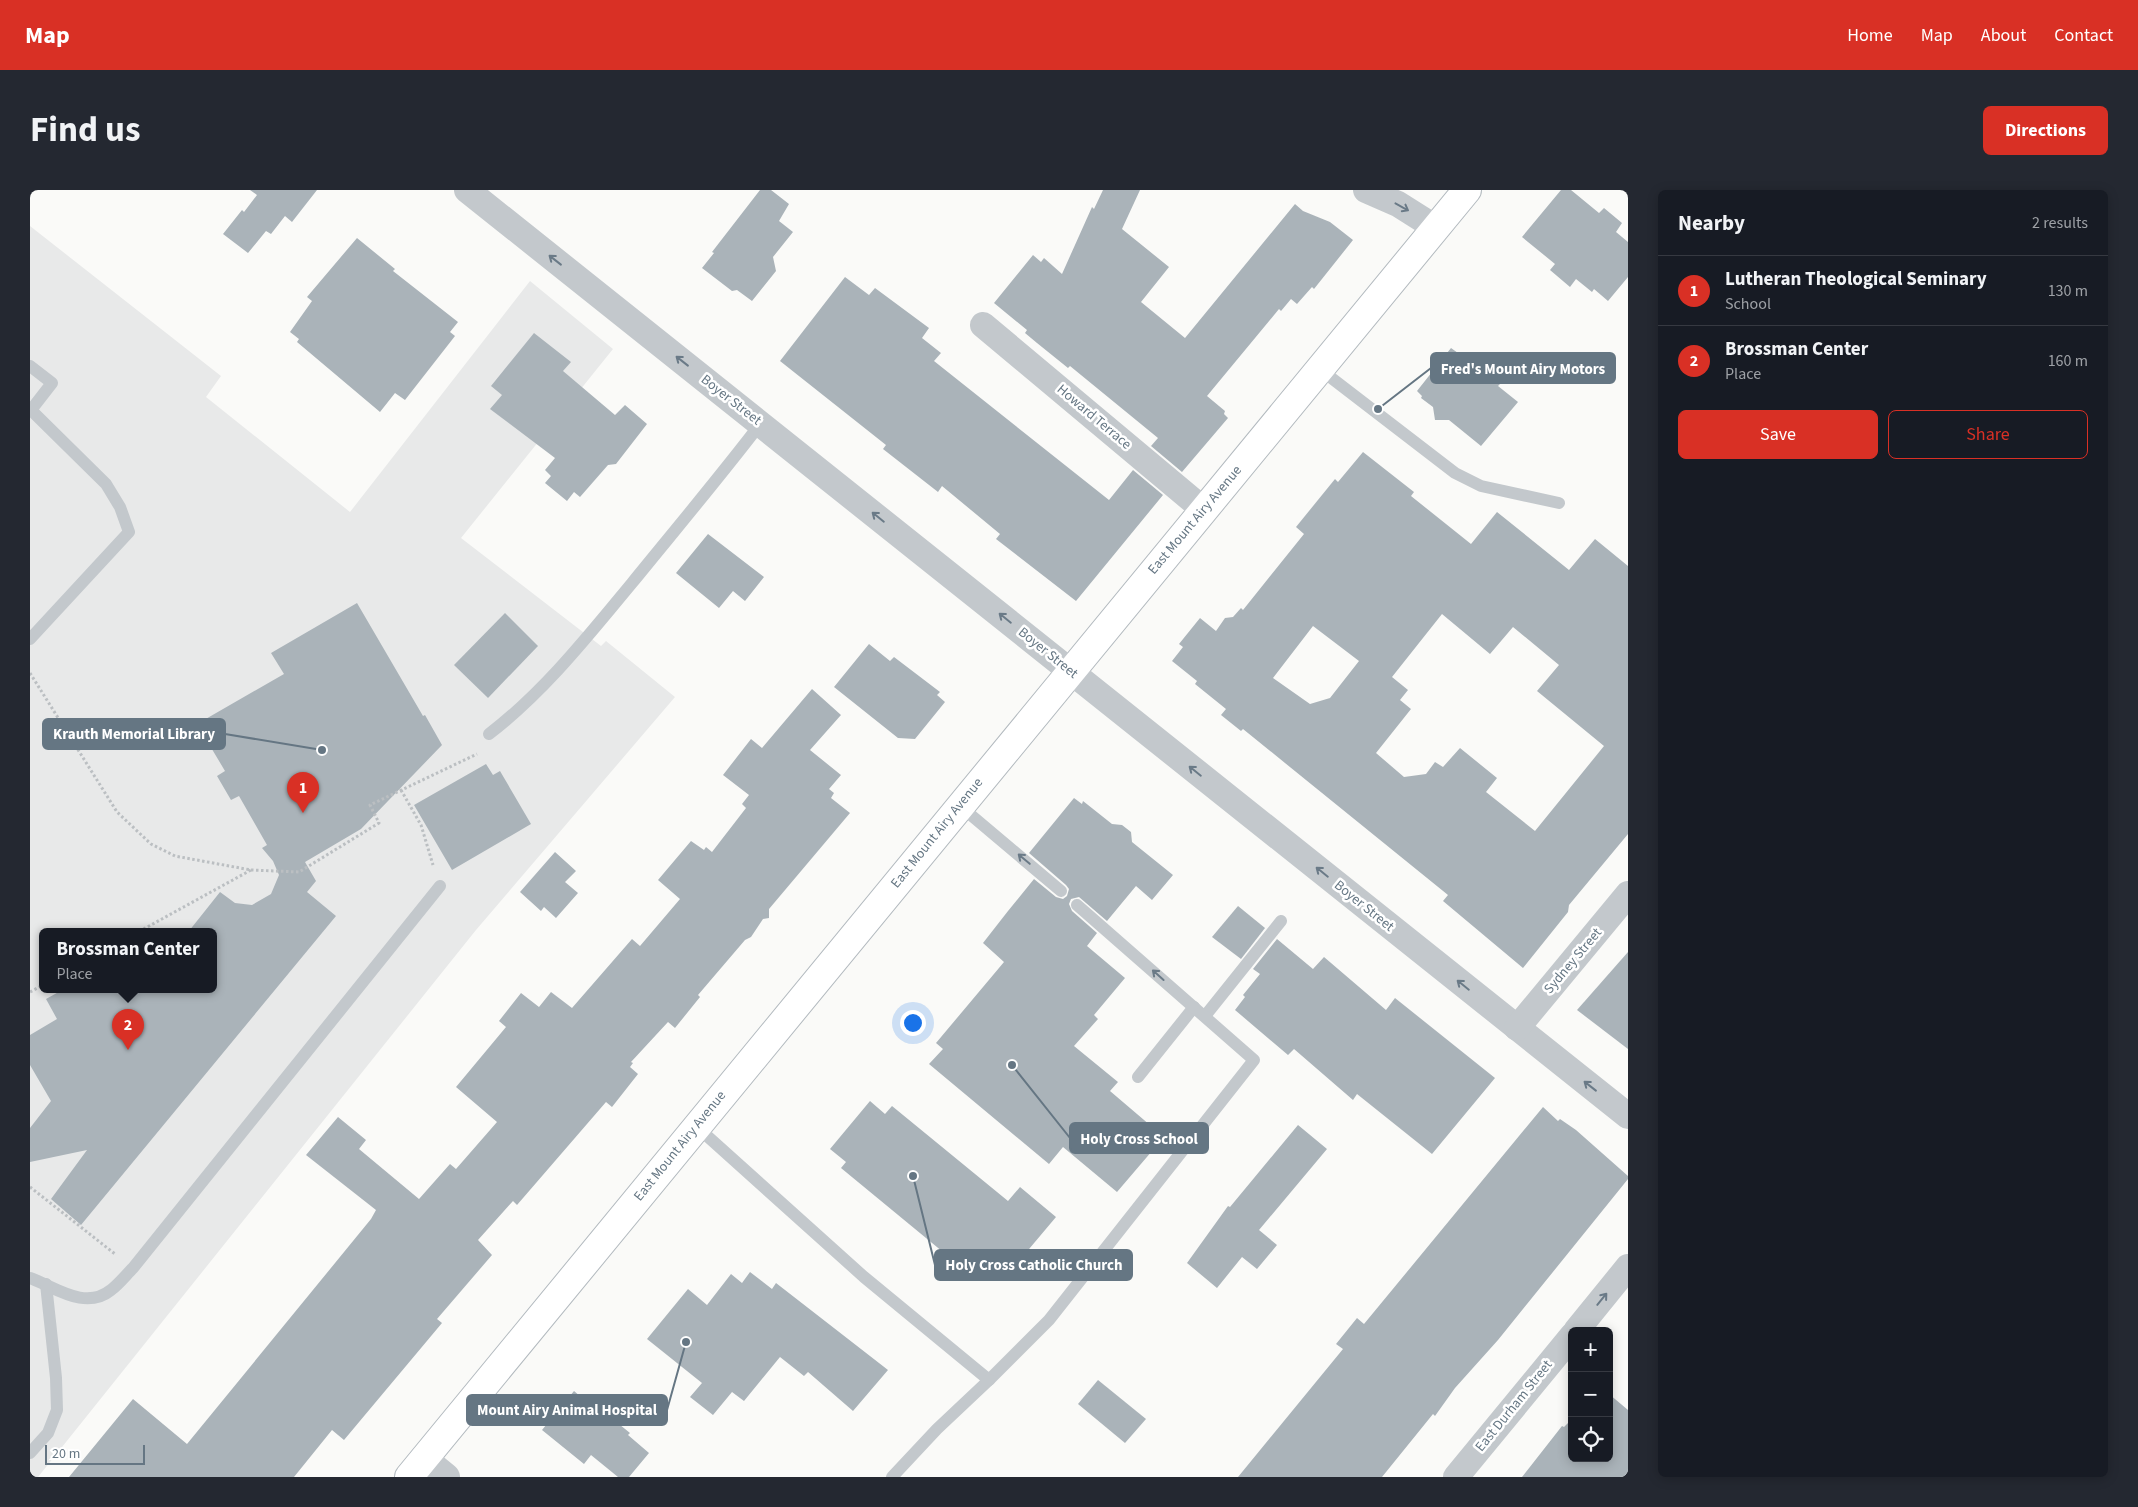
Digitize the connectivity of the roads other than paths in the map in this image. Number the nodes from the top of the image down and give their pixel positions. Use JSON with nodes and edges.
{"nodes":[{"id":1,"x":467,"y":190,"type":"edge"},
{"id":2,"x":1366,"y":190,"type":"edge"},
{"id":3,"x":1467,"y":190,"type":"edge"},
{"id":4,"x":1436,"y":228,"type":"junction"},
{"id":5,"x":983,"y":326,"type":"dead end"},
{"id":6,"x":30,"y":366,"type":"edge"},
{"id":7,"x":1320,"y":370,"type":"junction"},
{"id":8,"x":30,"y":410,"type":"edge"},
{"id":9,"x":760,"y":423,"type":"junction"},
{"id":10,"x":1559,"y":503,"type":"dead end"},
{"id":11,"x":1204,"y":510,"type":"junction"},
{"id":12,"x":30,"y":639,"type":"edge"},
{"id":13,"x":1070,"y":670,"type":"junction"},
{"id":14,"x":489,"y":734,"type":"road end"},
{"id":15,"x":960,"y":805,"type":"junction"},
{"id":16,"x":440,"y":886,"type":"road end"},
{"id":17,"x":1061,"y":891,"type":"dead end"},
{"id":18,"x":1628,"y":894,"type":"edge"},
{"id":19,"x":1077,"y":905,"type":"dead end"},
{"id":20,"x":1282,"y":921,"type":"dead end"},
{"id":21,"x":1194,"y":1007,"type":"junction"},
{"id":22,"x":1205,"y":1016,"type":"junction"},
{"id":23,"x":1517,"y":1028,"type":"junction"},
{"id":24,"x":1138,"y":1077,"type":"dead end"},
{"id":25,"x":1628,"y":1116,"type":"edge"},
{"id":26,"x":696,"y":1126,"type":"junction"},
{"id":27,"x":1628,"y":1268,"type":"edge"},
{"id":28,"x":30,"y":1278,"type":"edge"},
{"id":29,"x":46,"y":1284,"type":"junction"},
{"id":30,"x":1579,"y":1327,"type":"edge"},
{"id":31,"x":1568,"y":1341,"type":"edge"},
{"id":32,"x":989,"y":1380,"type":"junction"},
{"id":33,"x":30,"y":1453,"type":"edge"},
{"id":34,"x":417,"y":1468,"type":"edge"},
{"id":35,"x":446,"y":1477,"type":"edge"},
{"id":36,"x":892,"y":1477,"type":"edge"},
{"id":37,"x":1456,"y":1477,"type":"edge"}],
"edges":[{"from":9,"to":1,"type":"street","name":"Boyer Street","one_way":true},
{"from":2,"to":4,"type":"street","one_way":true},
{"from":3,"to":4,"type":"main road","name":"East Mount Airy Avenue"},
{"from":4,"to":7,"type":"main road","name":"East Mount Airy Avenue"},
{"from":5,"to":11,"type":"street","name":"Howard Terrace"},
{"from":6,"to":8,"type":"lane"},
{"from":7,"to":10,"type":"lane"},
{"from":7,"to":11,"type":"main road","name":"East Mount Airy Avenue"},
{"from":8,"to":12,"type":"lane"},
{"from":13,"to":9,"type":"street","name":"Boyer Street","one_way":true},
{"from":9,"to":14,"type":"lane"},
{"from":11,"to":13,"type":"main road","name":"East Mount Airy Avenue"},
{"from":13,"to":15,"type":"main road","name":"East Mount Airy Avenue"},
{"from":23,"to":13,"type":"street","name":"Boyer Street","one_way":true},
{"from":17,"to":15,"type":"lane","one_way":true},
{"from":15,"to":26,"type":"main road","name":"East Mount Airy Avenue"},
{"from":16,"to":29,"type":"lane"},
{"from":18,"to":23,"type":"street","name":"Sydney Street"},
{"from":21,"to":19,"type":"lane","one_way":true},
{"from":20,"to":22,"type":"lane"},
{"from":21,"to":22,"type":"lane"},
{"from":21,"to":24,"type":"lane"},
{"from":22,"to":32,"type":"lane"},
{"from":25,"to":23,"type":"street","name":"Boyer Street","one_way":true},
{"from":26,"to":32,"type":"lane"},
{"from":26,"to":34,"type":"main road","name":"East Mount Airy Avenue"},
{"from":30,"to":27,"type":"street","one_way":true},
{"from":28,"to":29,"type":"lane"},
{"from":29,"to":33,"type":"lane"},
{"from":31,"to":37,"type":"street","name":"East Durham Street"},
{"from":32,"to":36,"type":"lane"},
{"from":34,"to":35,"type":"street"}]}
